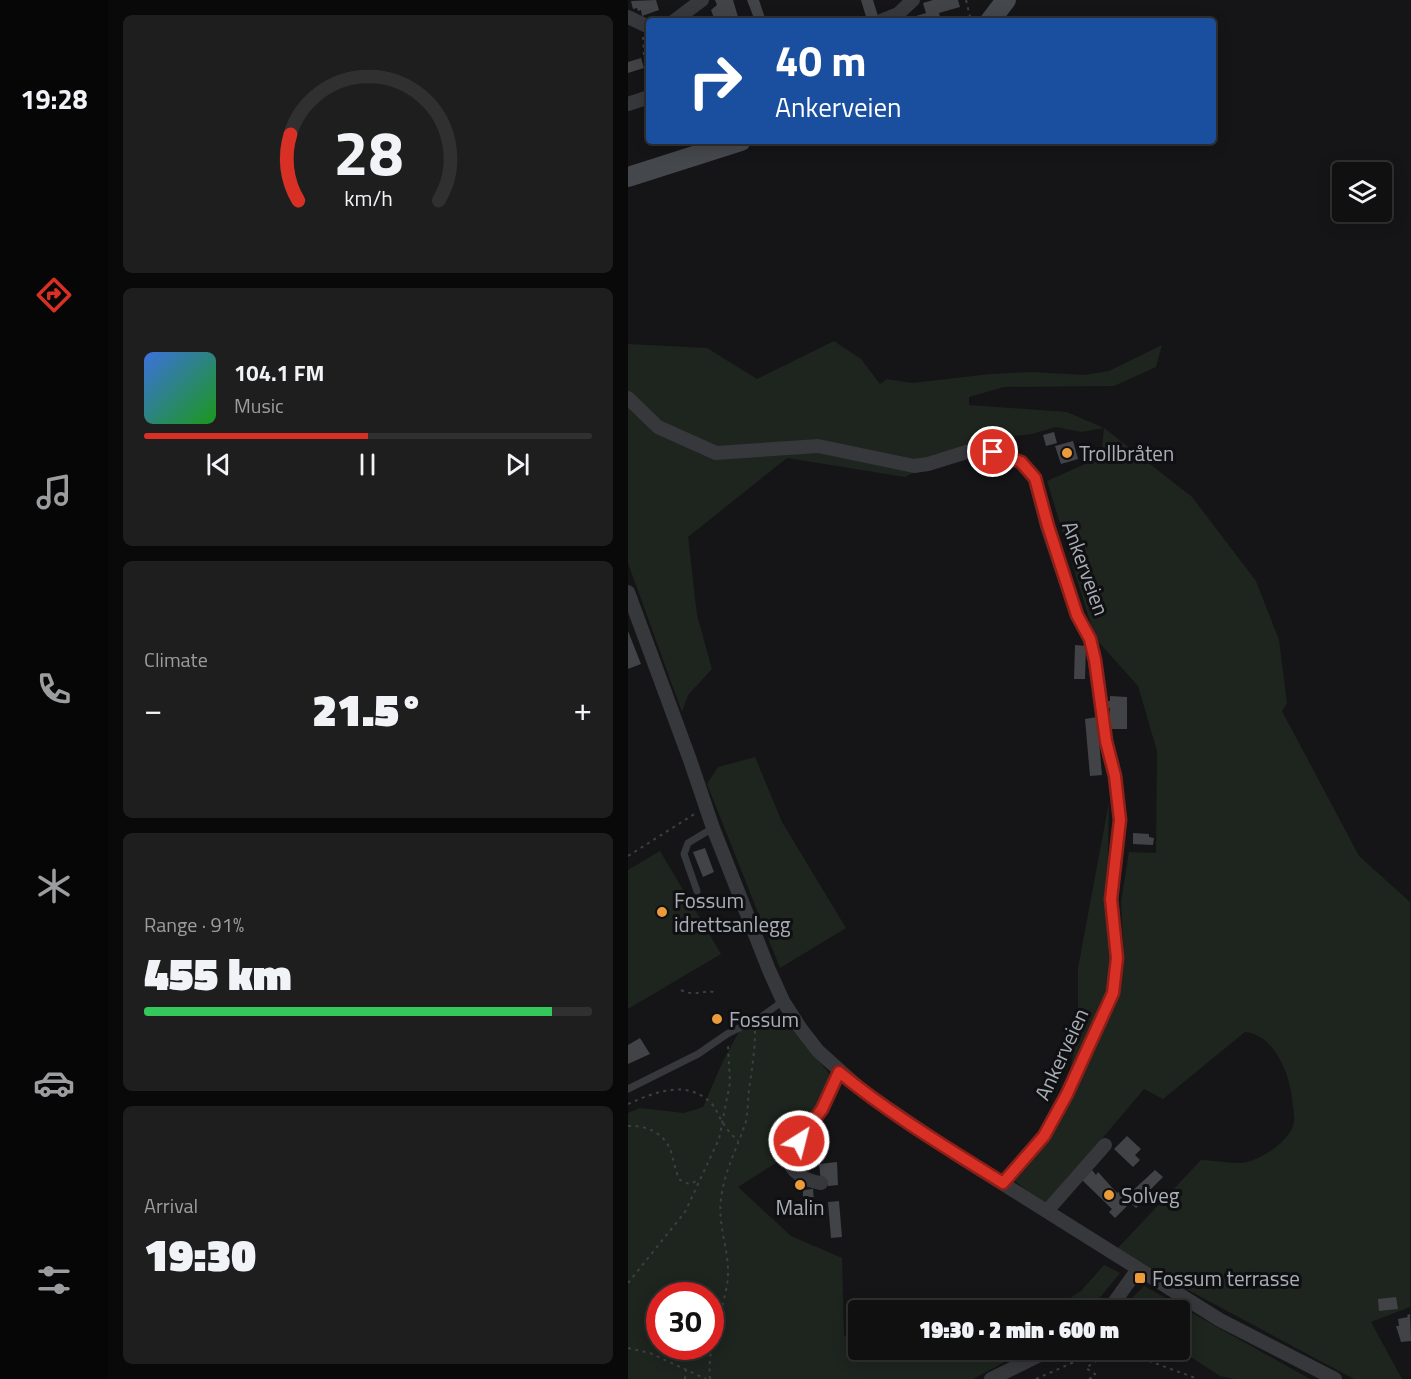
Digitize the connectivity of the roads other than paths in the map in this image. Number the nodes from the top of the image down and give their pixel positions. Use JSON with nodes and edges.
{"nodes":[{"id":1,"x":702,"y":0,"type":"edge"},
{"id":2,"x":913,"y":0,"type":"edge"},
{"id":3,"x":1006,"y":0,"type":"edge"},
{"id":4,"x":628,"y":17,"type":"edge"},
{"id":5,"x":678,"y":18,"type":"edge"},
{"id":6,"x":889,"y":18,"type":"edge"},
{"id":7,"x":992,"y":18,"type":"edge"},
{"id":8,"x":646,"y":26,"type":"edge"},
{"id":9,"x":646,"y":98,"type":"edge"},
{"id":10,"x":628,"y":104,"type":"edge"},
{"id":11,"x":732,"y":144,"type":"edge"},
{"id":12,"x":628,"y":177,"type":"edge"},
{"id":13,"x":628,"y":398,"type":"edge"},
{"id":14,"x":628,"y":592,"type":"edge"},
{"id":15,"x":713,"y":828,"type":"junction"},
{"id":16,"x":697,"y":891,"type":"dead end"},
{"id":17,"x":783,"y":1001,"type":"junction"},
{"id":18,"x":839,"y":1072,"type":"junction"},
{"id":19,"x":628,"y":1089,"type":"edge"},
{"id":20,"x":1105,"y":1145,"type":"dead end"},
{"id":21,"x":821,"y":1183,"type":"dead end"},
{"id":22,"x":1003,"y":1183,"type":"junction"},
{"id":23,"x":1047,"y":1212,"type":"junction"},
{"id":24,"x":1138,"y":1269,"type":"junction"},
{"id":25,"x":1116,"y":1300,"type":"edge"},
{"id":26,"x":1030,"y":1360,"type":"edge"},
{"id":27,"x":991,"y":1379,"type":"edge"},
{"id":28,"x":1336,"y":1379,"type":"edge"}],
"edges":[{"from":1,"to":5,"type":"street"},
{"from":2,"to":6,"type":"street"},
{"from":3,"to":7,"type":"street"},
{"from":4,"to":8,"type":"street"},
{"from":9,"to":10,"type":"street"},
{"from":11,"to":12,"type":"street"},
{"from":13,"to":22,"type":"street","name":"Ankerveien"},
{"from":14,"to":15,"type":"street"},
{"from":15,"to":16,"type":"lane"},
{"from":15,"to":17,"type":"street"},
{"from":17,"to":18,"type":"street"},
{"from":17,"to":19,"type":"lane"},
{"from":18,"to":21,"type":"street"},
{"from":18,"to":22,"type":"street"},
{"from":20,"to":23,"type":"street"},
{"from":22,"to":23,"type":"street"},
{"from":23,"to":24,"type":"street"},
{"from":24,"to":25,"type":"street"},
{"from":24,"to":28,"type":"street"},
{"from":26,"to":27,"type":"street"}]}
